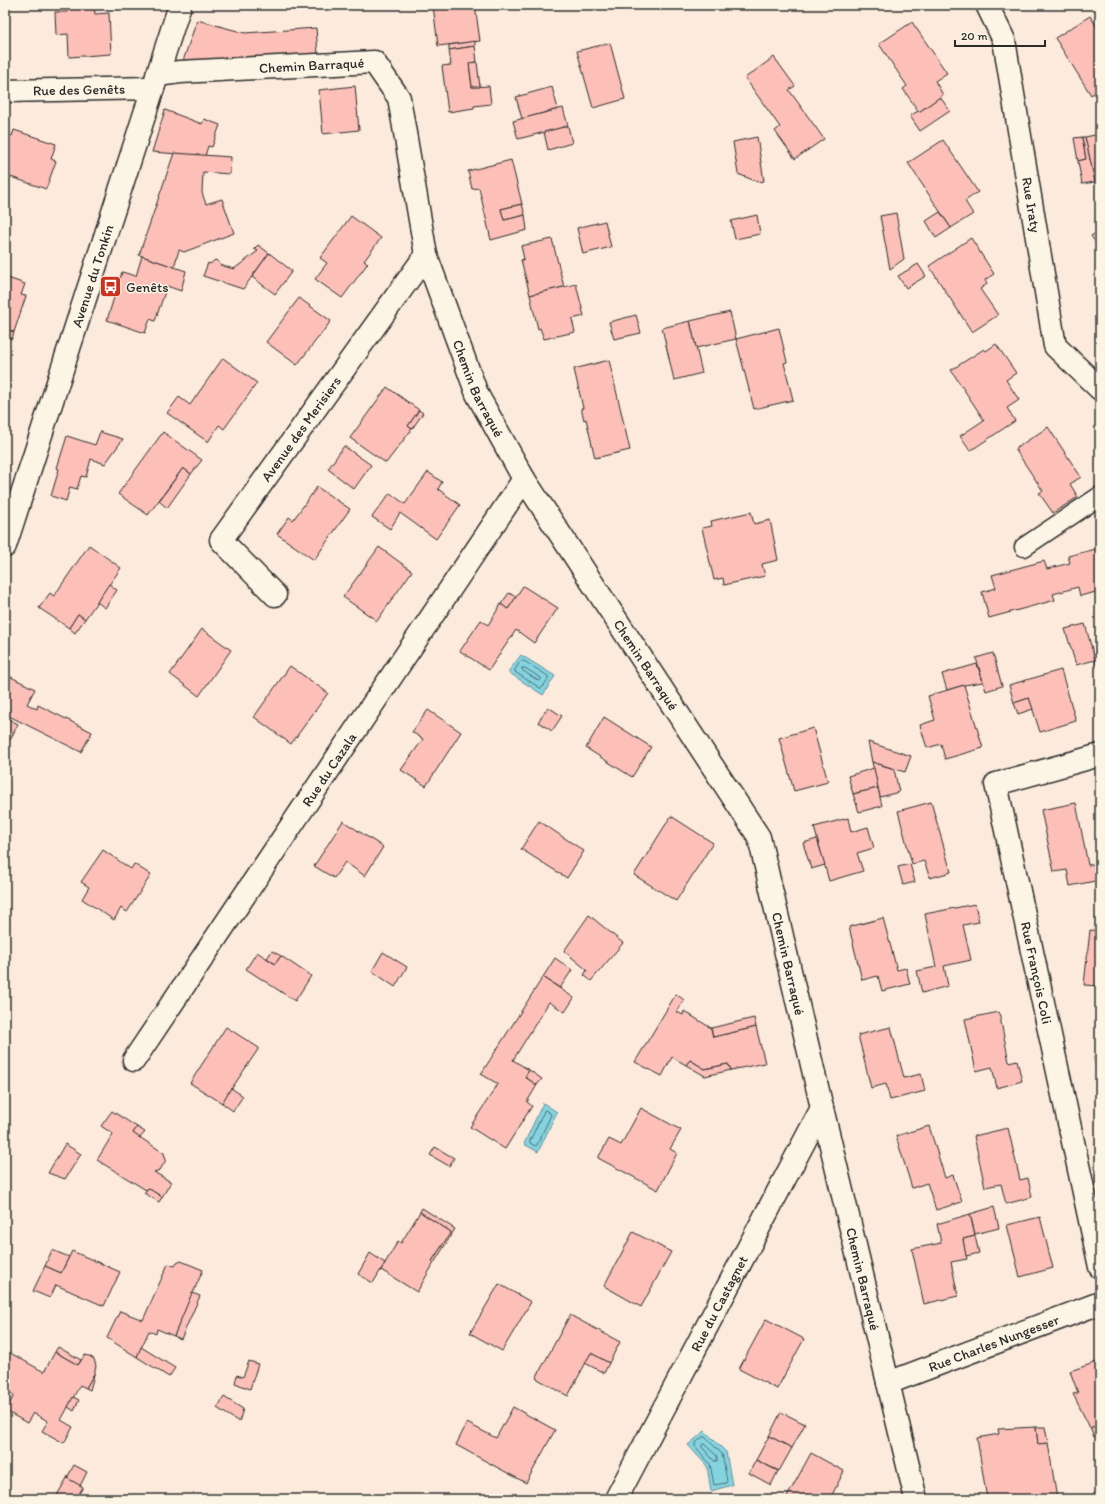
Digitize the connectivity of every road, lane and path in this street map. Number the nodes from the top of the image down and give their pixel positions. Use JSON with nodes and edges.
{"nodes":[{"id":1,"x":180,"y":5,"type":"edge"},
{"id":2,"x":987,"y":5,"type":"edge"},
{"id":3,"x":155,"y":81,"type":"junction"},
{"id":4,"x":5,"y":91,"type":"edge"},
{"id":5,"x":426,"y":255,"type":"junction"},
{"id":6,"x":1100,"y":389,"type":"edge"},
{"id":7,"x":524,"y":479,"type":"junction"},
{"id":8,"x":1100,"y":496,"type":"edge"},
{"id":9,"x":5,"y":546,"type":"edge"},
{"id":10,"x":1024,"y":547,"type":"dead end"},
{"id":11,"x":275,"y":595,"type":"dead end"},
{"id":12,"x":1100,"y":755,"type":"edge"},
{"id":13,"x":134,"y":1060,"type":"dead end"},
{"id":14,"x":822,"y":1108,"type":"junction"},
{"id":15,"x":1100,"y":1267,"type":"edge"},
{"id":16,"x":1100,"y":1303,"type":"edge"},
{"id":17,"x":888,"y":1383,"type":"junction"},
{"id":18,"x":616,"y":1499,"type":"edge"},
{"id":19,"x":916,"y":1499,"type":"edge"}],
"edges":[{"from":1,"to":3,"type":"street","name":"Avenue du Tonkin"},
{"from":2,"to":6,"type":"street","name":"Rue Iraty"},
{"from":3,"to":4,"type":"street","name":"Rue des Genêts"},
{"from":3,"to":5,"type":"street","name":"Chemin Barraqué"},
{"from":3,"to":9,"type":"street","name":"Avenue du Tonkin"},
{"from":5,"to":7,"type":"street","name":"Chemin Barraqué"},
{"from":5,"to":11,"type":"street","name":"Avenue des Merisiers"},
{"from":7,"to":13,"type":"street","name":"Rue du Cazala"},
{"from":7,"to":14,"type":"street","name":"Chemin Barraqué"},
{"from":8,"to":10,"type":"lane"},
{"from":12,"to":15,"type":"street","name":"Rue François Coli"},
{"from":14,"to":17,"type":"street","name":"Chemin Barraqué"},
{"from":14,"to":18,"type":"street","name":"Rue du Castagnet"},
{"from":16,"to":17,"type":"street","name":"Rue Charles Nungesser"},
{"from":17,"to":19,"type":"street","name":"Chemin Barraqué"}]}
